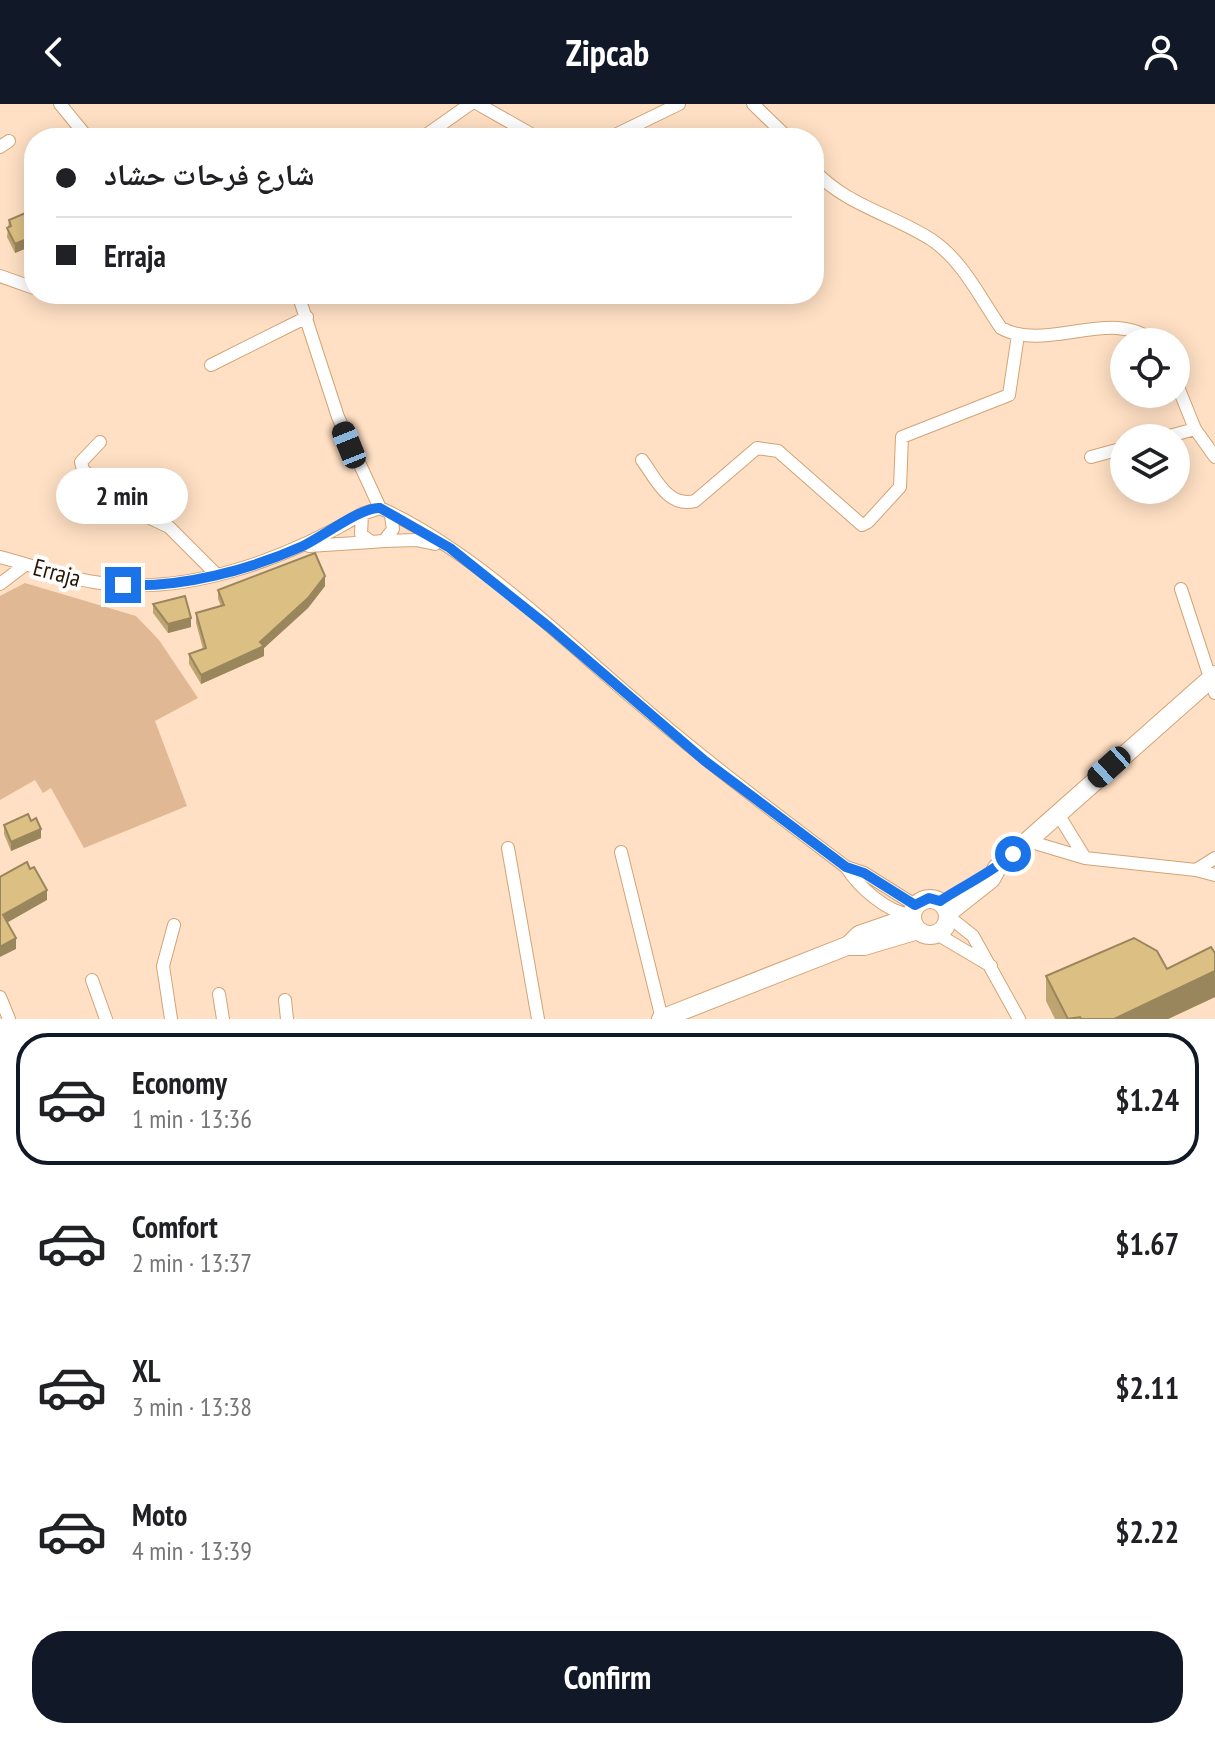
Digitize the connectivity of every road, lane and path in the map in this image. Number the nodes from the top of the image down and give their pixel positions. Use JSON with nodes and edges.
{"nodes":[{"id":1,"x":60,"y":104,"type":"edge"},
{"id":2,"x":470,"y":104,"type":"edge"},
{"id":3,"x":478,"y":104,"type":"edge"},
{"id":4,"x":679,"y":104,"type":"edge"},
{"id":5,"x":753,"y":104,"type":"edge"},
{"id":6,"x":80,"y":128,"type":"edge"},
{"id":7,"x":436,"y":128,"type":"edge"},
{"id":8,"x":520,"y":128,"type":"edge"},
{"id":9,"x":630,"y":128,"type":"edge"},
{"id":10,"x":778,"y":128,"type":"edge"},
{"id":11,"x":824,"y":179,"type":"edge"},
{"id":12,"x":0,"y":276,"type":"edge"},
{"id":13,"x":24,"y":284,"type":"edge"},
{"id":14,"x":302,"y":304,"type":"edge"},
{"id":15,"x":307,"y":317,"type":"junction"},
{"id":16,"x":1110,"y":329,"type":"edge"},
{"id":17,"x":1018,"y":335,"type":"junction"},
{"id":18,"x":211,"y":365,"type":"dead end"},
{"id":19,"x":1187,"y":408,"type":"edge"},
{"id":20,"x":1195,"y":429,"type":"junction"},
{"id":21,"x":1190,"y":430,"type":"edge"},
{"id":22,"x":100,"y":442,"type":"dead end"},
{"id":23,"x":1110,"y":452,"type":"edge"},
{"id":24,"x":1091,"y":457,"type":"dead end"},
{"id":25,"x":1215,"y":457,"type":"edge"},
{"id":26,"x":642,"y":460,"type":"dead end"},
{"id":27,"x":375,"y":512,"type":"junction"},
{"id":28,"x":378,"y":541,"type":"junction"},
{"id":29,"x":302,"y":546,"type":"junction"},
{"id":30,"x":450,"y":548,"type":"junction"},
{"id":31,"x":1,"y":556,"type":"edge"},
{"id":32,"x":25,"y":565,"type":"junction"},
{"id":33,"x":216,"y":574,"type":"junction"},
{"id":34,"x":0,"y":584,"type":"edge"},
{"id":35,"x":1181,"y":589,"type":"dead end"},
{"id":36,"x":1213,"y":683,"type":"edge"},
{"id":37,"x":1058,"y":814,"type":"junction"},
{"id":38,"x":1028,"y":841,"type":"junction"},
{"id":39,"x":508,"y":848,"type":"dead end"},
{"id":40,"x":621,"y":852,"type":"dead end"},
{"id":41,"x":1085,"y":858,"type":"junction"},
{"id":42,"x":1215,"y":858,"type":"edge"},
{"id":43,"x":1196,"y":870,"type":"junction"},
{"id":44,"x":1215,"y":875,"type":"edge"},
{"id":45,"x":945,"y":910,"type":"junction"},
{"id":46,"x":914,"y":917,"type":"junction"},
{"id":47,"x":174,"y":925,"type":"dead end"},
{"id":48,"x":937,"y":934,"type":"junction"},
{"id":49,"x":994,"y":968,"type":"junction"},
{"id":50,"x":92,"y":980,"type":"dead end"},
{"id":51,"x":219,"y":994,"type":"dead end"},
{"id":52,"x":0,"y":997,"type":"edge"},
{"id":53,"x":285,"y":1000,"type":"dead end"},
{"id":54,"x":9,"y":1019,"type":"edge"},
{"id":55,"x":106,"y":1019,"type":"edge"},
{"id":56,"x":171,"y":1019,"type":"edge"},
{"id":57,"x":223,"y":1019,"type":"edge"},
{"id":58,"x":287,"y":1019,"type":"edge"},
{"id":59,"x":538,"y":1019,"type":"edge"},
{"id":60,"x":662,"y":1019,"type":"edge"},
{"id":61,"x":1019,"y":1019,"type":"edge"}],
"edges":[{"from":1,"to":6,"type":"street"},
{"from":2,"to":7,"type":"street"},
{"from":3,"to":8,"type":"street"},
{"from":4,"to":9,"type":"street"},
{"from":5,"to":10,"type":"street"},
{"from":11,"to":17,"type":"street"},
{"from":12,"to":13,"type":"street"},
{"from":14,"to":15,"type":"street"},
{"from":15,"to":18,"type":"street"},
{"from":15,"to":27,"type":"street"},
{"from":16,"to":17,"type":"street"},
{"from":17,"to":26,"type":"street"},
{"from":19,"to":20,"type":"street"},
{"from":20,"to":21,"type":"street"},
{"from":20,"to":25,"type":"street"},
{"from":22,"to":33,"type":"street"},
{"from":23,"to":24,"type":"street"},
{"from":27,"to":28,"type":"street"},
{"from":27,"to":28,"type":"street"},
{"from":27,"to":29,"type":"street"},
{"from":27,"to":30,"type":"street"},
{"from":28,"to":29,"type":"street"},
{"from":28,"to":30,"type":"street"},
{"from":29,"to":33,"type":"street","name":"Erraja"},
{"from":30,"to":46,"type":"street"},
{"from":31,"to":32,"type":"street","name":"Erraja"},
{"from":32,"to":33,"type":"street","name":"Erraja"},
{"from":32,"to":34,"type":"street"},
{"from":35,"to":36,"type":"street"},
{"from":36,"to":37,"type":"main road"},
{"from":37,"to":38,"type":"main road"},
{"from":37,"to":41,"type":"street"},
{"from":38,"to":41,"type":"street"},
{"from":38,"to":45,"type":"main road"},
{"from":39,"to":59,"type":"street"},
{"from":40,"to":60,"type":"street"},
{"from":41,"to":43,"type":"street"},
{"from":42,"to":43,"type":"street"},
{"from":43,"to":44,"type":"street"},
{"from":45,"to":46,"type":"main road"},
{"from":45,"to":48,"type":"main road"},
{"from":45,"to":49,"type":"street"},
{"from":46,"to":48,"type":"main road"},
{"from":46,"to":60,"type":"main road"},
{"from":47,"to":56,"type":"street"},
{"from":48,"to":49,"type":"street"},
{"from":49,"to":61,"type":"street"},
{"from":50,"to":55,"type":"street"},
{"from":51,"to":57,"type":"street"},
{"from":52,"to":54,"type":"street"},
{"from":53,"to":58,"type":"street"}]}
